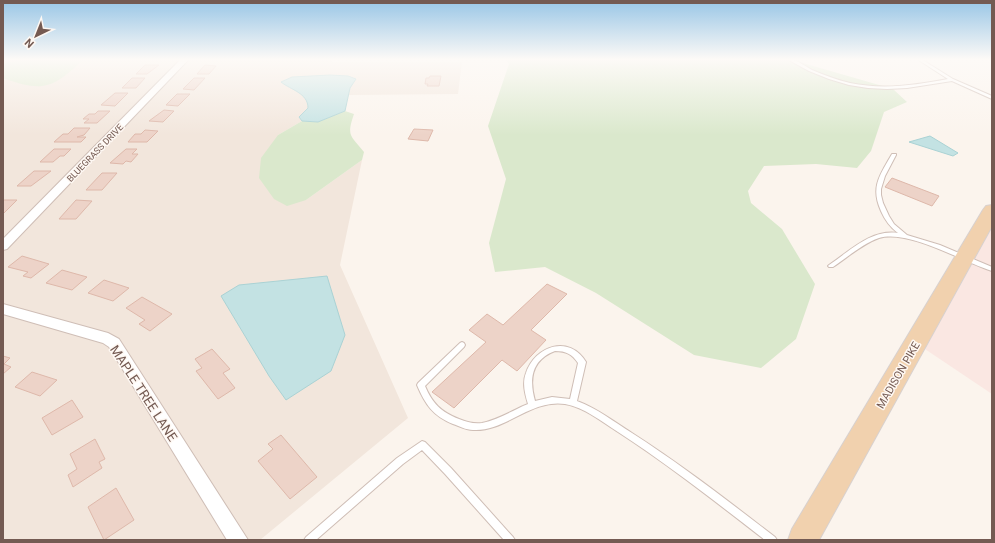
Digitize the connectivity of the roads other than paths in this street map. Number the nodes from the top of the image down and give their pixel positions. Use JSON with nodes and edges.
{"nodes":[{"id":1,"x":160,"y":84,"type":"edge"},
{"id":2,"x":855,"y":84,"type":"edge"},
{"id":3,"x":928,"y":84,"type":"edge"},
{"id":4,"x":962,"y":84,"type":"edge"},
{"id":5,"x":992,"y":98,"type":"edge"},
{"id":6,"x":894,"y":155,"type":"dead end"},
{"id":7,"x":992,"y":210,"type":"edge"},
{"id":8,"x":904,"y":235,"type":"junction"},
{"id":9,"x":3,"y":246,"type":"edge"},
{"id":10,"x":965,"y":258,"type":"junction"},
{"id":11,"x":832,"y":266,"type":"dead end"},
{"id":12,"x":992,"y":269,"type":"edge"},
{"id":13,"x":3,"y":309,"type":"edge"},
{"id":14,"x":462,"y":345,"type":"dead end"},
{"id":15,"x":573,"y":402,"type":"junction"},
{"id":16,"x":532,"y":406,"type":"junction"},
{"id":17,"x":238,"y":540,"type":"edge"},
{"id":18,"x":309,"y":540,"type":"edge"},
{"id":19,"x":510,"y":540,"type":"edge"},
{"id":20,"x":772,"y":540,"type":"edge"},
{"id":21,"x":804,"y":540,"type":"edge"}],
"edges":[{"from":1,"to":9,"type":"street","name":"BLUEGRASS DRIVE"},
{"from":2,"to":3,"type":"lane"},
{"from":4,"to":5,"type":"lane"},
{"from":6,"to":8,"type":"lane"},
{"from":7,"to":10,"type":"main road","name":"MADISON PIKE"},
{"from":8,"to":10,"type":"lane"},
{"from":8,"to":11,"type":"lane"},
{"from":10,"to":12,"type":"lane"},
{"from":10,"to":21,"type":"main road","name":"MADISON PIKE"},
{"from":13,"to":17,"type":"street","name":"MAPLE TREE LANE"},
{"from":14,"to":16,"type":"lane"},
{"from":15,"to":16,"type":"lane"},
{"from":15,"to":16,"type":"lane"},
{"from":15,"to":20,"type":"lane"},
{"from":18,"to":19,"type":"lane"}]}
